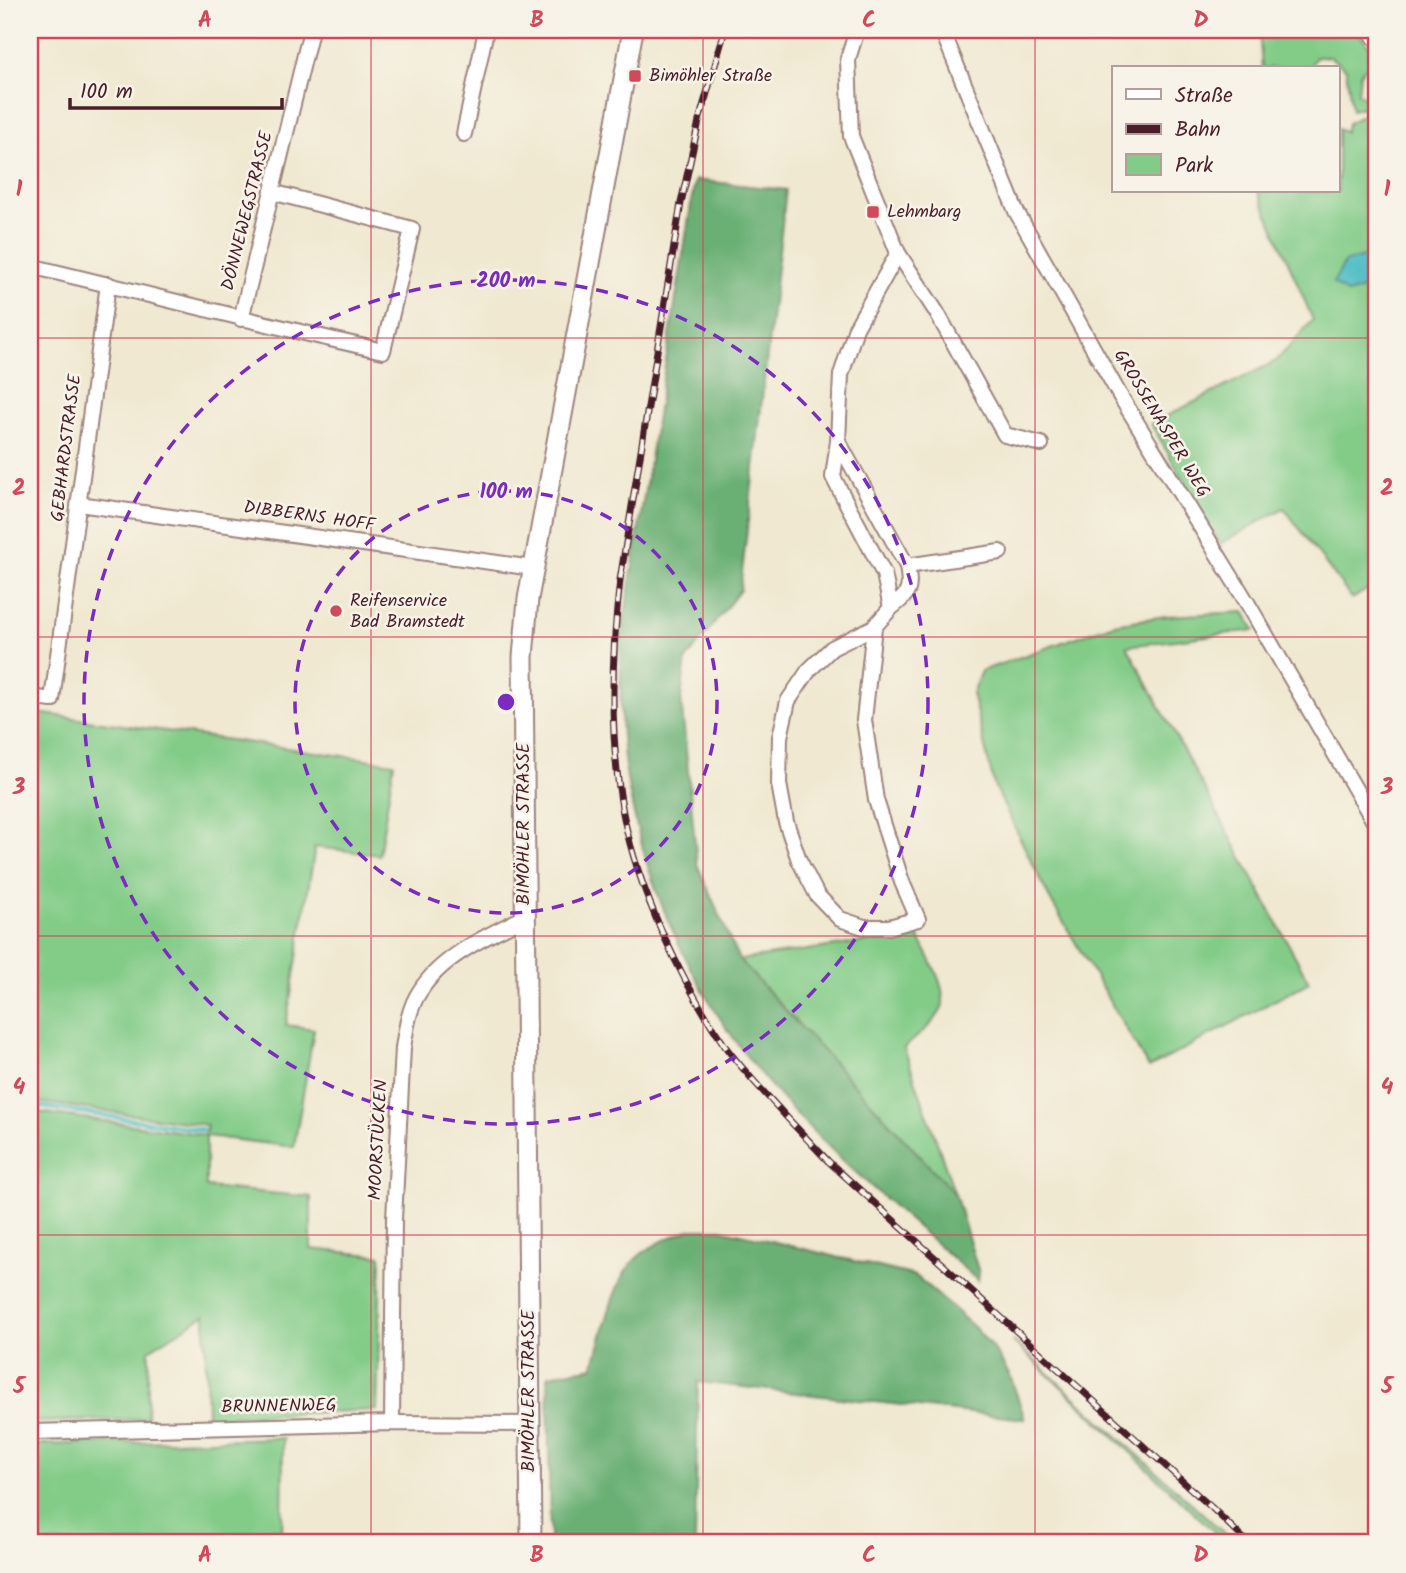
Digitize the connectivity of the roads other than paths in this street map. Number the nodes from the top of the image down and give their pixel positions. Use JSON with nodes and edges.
{"nodes":[{"id":1,"x":311,"y":30,"type":"edge"},
{"id":2,"x":486,"y":30,"type":"edge"},
{"id":3,"x":632,"y":30,"type":"edge"},
{"id":4,"x":857,"y":30,"type":"edge"},
{"id":5,"x":942,"y":30,"type":"edge"},
{"id":6,"x":1370,"y":30,"type":"edge"},
{"id":7,"x":1376,"y":38,"type":"edge"},
{"id":8,"x":464,"y":134,"type":"dead end"},
{"id":9,"x":272,"y":192,"type":"junction"},
{"id":10,"x":898,"y":253,"type":"junction"},
{"id":11,"x":30,"y":266,"type":"edge"},
{"id":12,"x":108,"y":284,"type":"junction"},
{"id":13,"x":241,"y":319,"type":"junction"},
{"id":14,"x":838,"y":441,"type":"junction"},
{"id":15,"x":1041,"y":444,"type":"dead end"},
{"id":16,"x":79,"y":504,"type":"junction"},
{"id":17,"x":1000,"y":552,"type":"dead end"},
{"id":18,"x":907,"y":565,"type":"junction"},
{"id":19,"x":533,"y":568,"type":"junction"},
{"id":20,"x":891,"y":608,"type":"junction"},
{"id":21,"x":873,"y":627,"type":"junction"},
{"id":22,"x":30,"y":697,"type":"edge"},
{"id":23,"x":1376,"y":825,"type":"edge"},
{"id":24,"x":525,"y":917,"type":"junction"},
{"id":25,"x":392,"y":1423,"type":"junction"},
{"id":26,"x":530,"y":1424,"type":"junction"},
{"id":27,"x":30,"y":1432,"type":"edge"},
{"id":28,"x":531,"y":1543,"type":"edge"}],
"edges":[{"from":1,"to":9,"type":"street","name":"DÖNNEWEGSTRASSE"},
{"from":2,"to":8,"type":"street"},
{"from":3,"to":19,"type":"street","name":"BIMÖHLER STRASSE"},
{"from":4,"to":10,"type":"street"},
{"from":5,"to":23,"type":"street","name":"GROSSENASPER WEG"},
{"from":6,"to":7,"type":"street"},
{"from":9,"to":13,"type":"street","name":"DÖNNEWEGSTRASSE"},
{"from":9,"to":13,"type":"street"},
{"from":10,"to":14,"type":"street"},
{"from":10,"to":15,"type":"street"},
{"from":11,"to":12,"type":"street"},
{"from":12,"to":13,"type":"street"},
{"from":12,"to":16,"type":"street","name":"GEBHARDSTRASSE"},
{"from":14,"to":18,"type":"street"},
{"from":14,"to":20,"type":"street"},
{"from":16,"to":19,"type":"street","name":"DIBBERNS HOFF"},
{"from":16,"to":22,"type":"street","name":"GEBHARDSTRASSE"},
{"from":17,"to":18,"type":"street"},
{"from":18,"to":20,"type":"street"},
{"from":19,"to":24,"type":"street","name":"BIMÖHLER STRASSE"},
{"from":20,"to":21,"type":"street"},
{"from":21,"to":21,"type":"street"},
{"from":24,"to":25,"type":"street","name":"MOORSTÜCKEN"},
{"from":24,"to":26,"type":"street","name":"BIMÖHLER STRASSE"},
{"from":25,"to":26,"type":"street","name":"BRUNNENWEG"},
{"from":25,"to":27,"type":"street","name":"BRUNNENWEG"},
{"from":26,"to":28,"type":"street","name":"BIMÖHLER STRASSE"}]}
